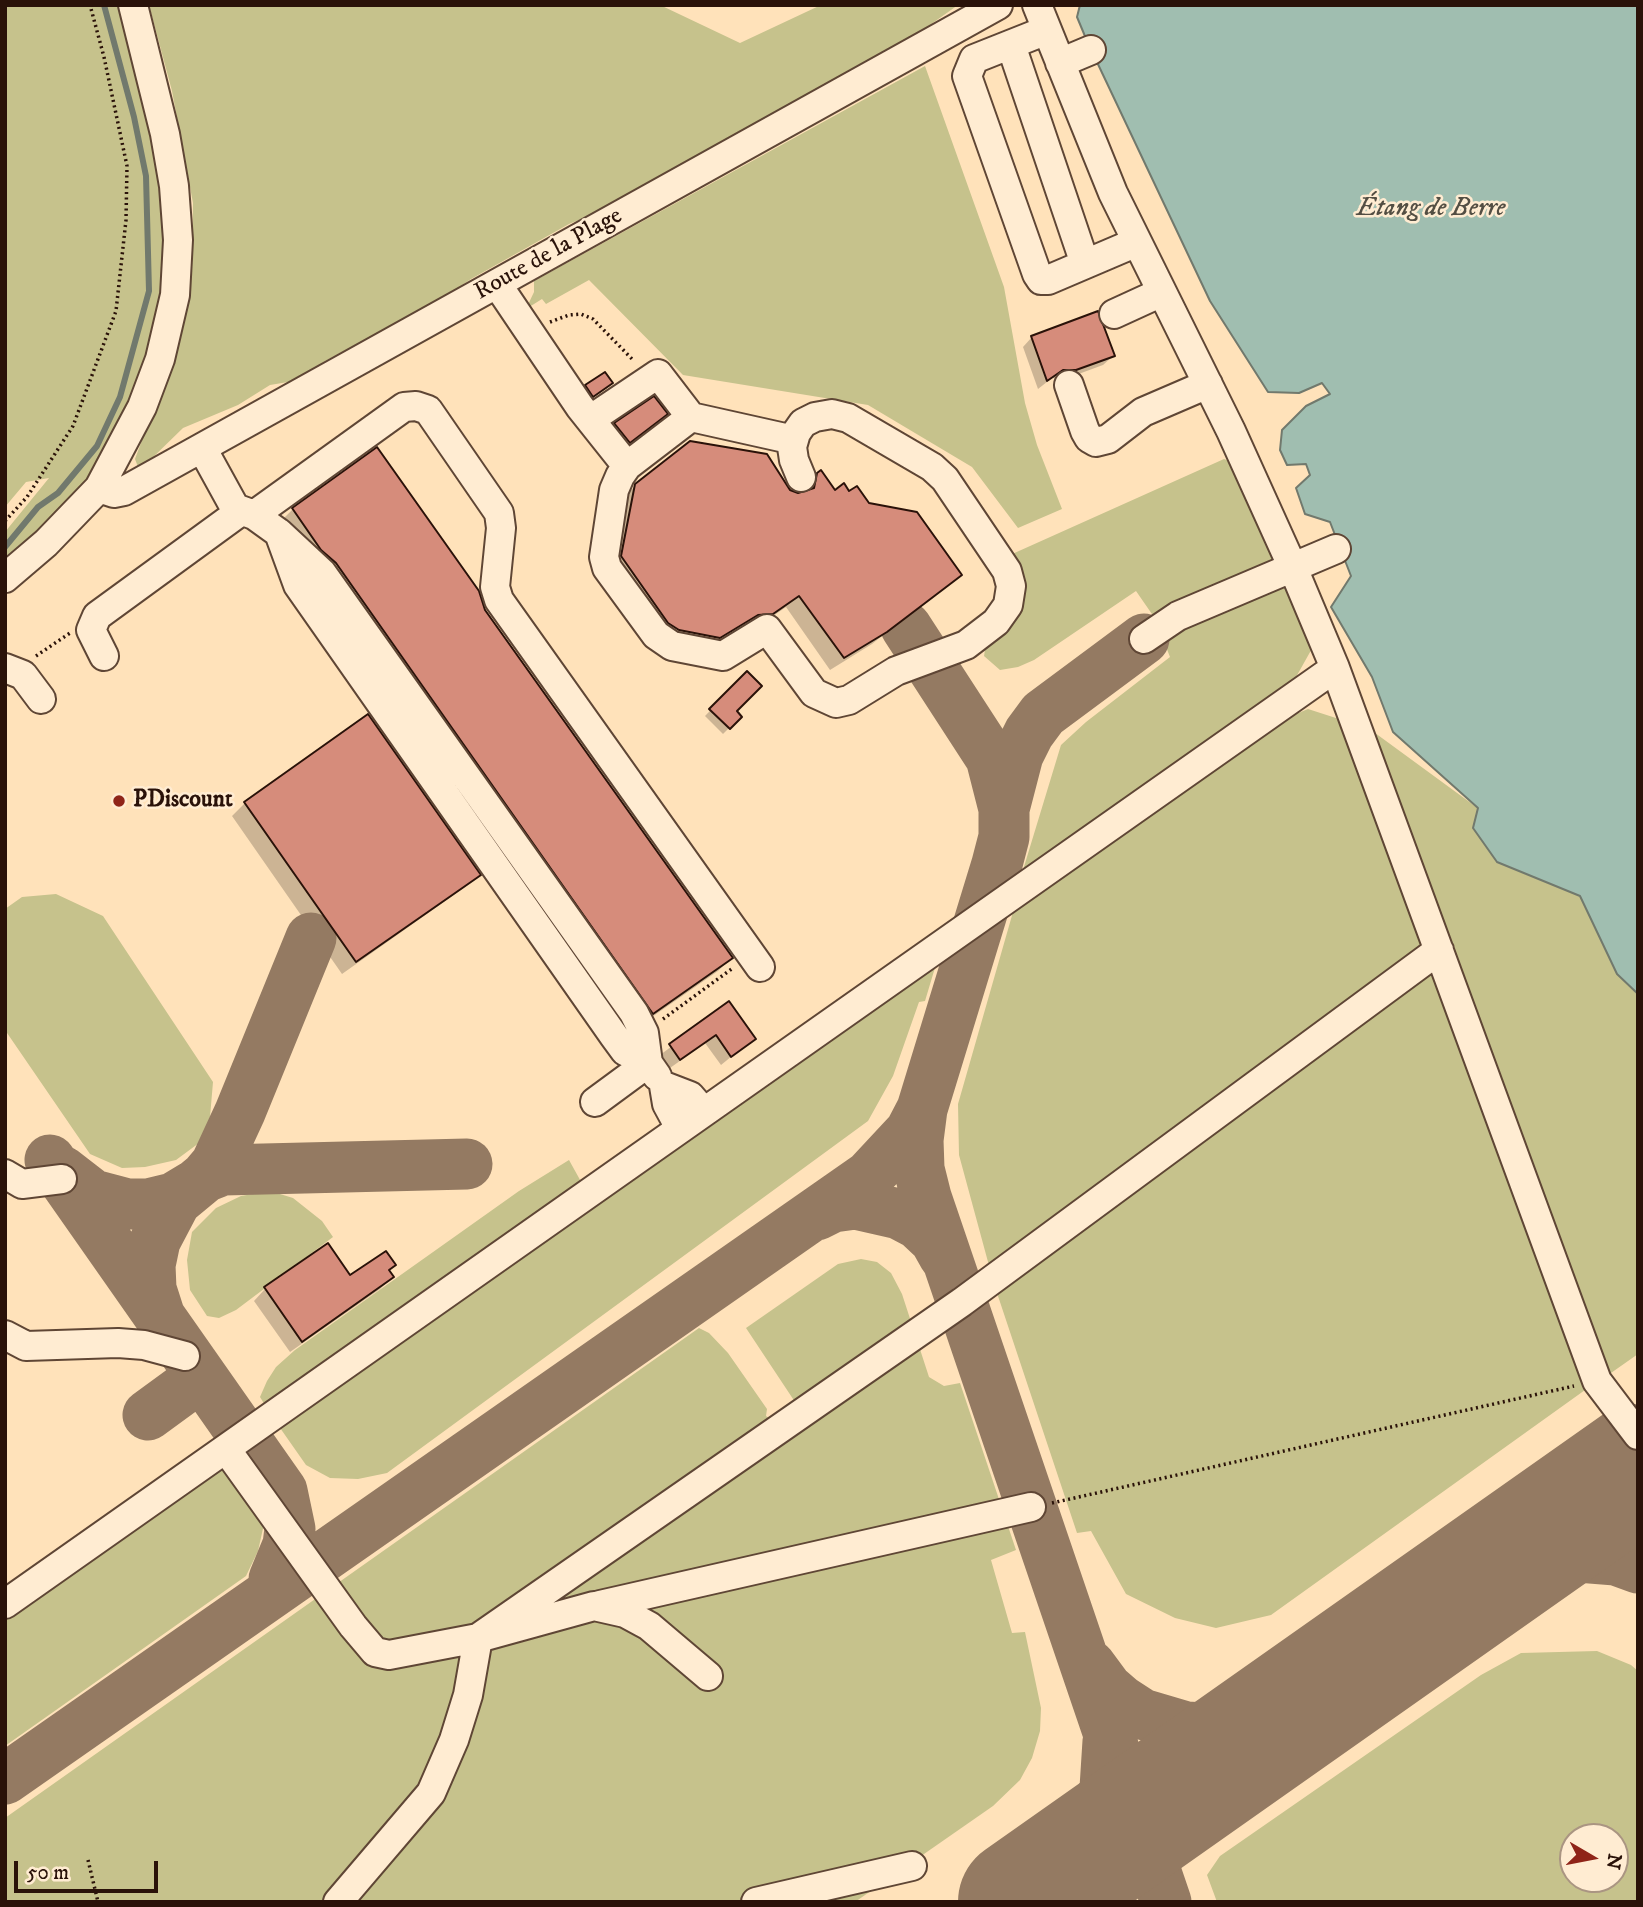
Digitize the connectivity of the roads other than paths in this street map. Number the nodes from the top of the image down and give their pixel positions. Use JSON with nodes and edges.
{"nodes":[{"id":1,"x":132,"y":5,"type":"edge"},
{"id":2,"x":998,"y":5,"type":"edge"},
{"id":3,"x":1042,"y":18,"type":"edge"},
{"id":4,"x":1011,"y":45,"type":"junction"},
{"id":5,"x":1091,"y":50,"type":"dead end"},
{"id":6,"x":1060,"y":63,"type":"junction"},
{"id":7,"x":1137,"y":242,"type":"junction"},
{"id":8,"x":1086,"y":264,"type":"junction"},
{"id":9,"x":497,"y":284,"type":"junction"},
{"id":10,"x":1162,"y":292,"type":"junction"},
{"id":11,"x":1114,"y":314,"type":"dead end"},
{"id":12,"x":1208,"y":384,"type":"junction"},
{"id":13,"x":1069,"y":385,"type":"dead end"},
{"id":14,"x":691,"y":416,"type":"junction"},
{"id":15,"x":592,"y":419,"type":"junction"},
{"id":16,"x":794,"y":440,"type":"junction"},
{"id":17,"x":202,"y":448,"type":"junction"},
{"id":18,"x":627,"y":466,"type":"junction"},
{"id":19,"x":801,"y":477,"type":"dead end"},
{"id":20,"x":99,"y":488,"type":"junction"},
{"id":21,"x":247,"y":513,"type":"junction"},
{"id":22,"x":279,"y":533,"type":"junction"},
{"id":23,"x":1335,"y":549,"type":"dead end"},
{"id":24,"x":1293,"y":568,"type":"junction"},
{"id":25,"x":5,"y":578,"type":"edge"},
{"id":26,"x":1144,"y":639,"type":"dead end"},
{"id":27,"x":104,"y":656,"type":"dead end"},
{"id":28,"x":1335,"y":668,"type":"junction"},
{"id":29,"x":9,"y":669,"type":"edge"},
{"id":30,"x":41,"y":699,"type":"dead end"},
{"id":31,"x":1438,"y":950,"type":"junction"},
{"id":32,"x":756,"y":961,"type":"road end"},
{"id":33,"x":656,"y":1075,"type":"junction"},
{"id":34,"x":595,"y":1102,"type":"dead end"},
{"id":35,"x":704,"y":1111,"type":"junction"},
{"id":36,"x":680,"y":1128,"type":"junction"},
{"id":37,"x":5,"y":1174,"type":"edge"},
{"id":38,"x":62,"y":1178,"type":"dead end"},
{"id":39,"x":5,"y":1335,"type":"edge"},
{"id":40,"x":186,"y":1356,"type":"dead end"},
{"id":41,"x":1638,"y":1435,"type":"edge"},
{"id":42,"x":226,"y":1449,"type":"junction"},
{"id":43,"x":1031,"y":1507,"type":"road end"},
{"id":44,"x":5,"y":1604,"type":"edge"},
{"id":45,"x":594,"y":1606,"type":"junction"},
{"id":46,"x":478,"y":1638,"type":"junction"},
{"id":47,"x":708,"y":1676,"type":"dead end"},
{"id":48,"x":912,"y":1866,"type":"dead end"},
{"id":49,"x":338,"y":1902,"type":"edge"},
{"id":50,"x":756,"y":1902,"type":"edge"}],
"edges":[{"from":1,"to":20,"type":"street"},
{"from":2,"to":9,"type":"street","name":"Route de la Plage"},
{"from":3,"to":4,"type":"street"},
{"from":3,"to":6,"type":"street"},
{"from":4,"to":8,"type":"street"},
{"from":4,"to":8,"type":"street"},
{"from":5,"to":6,"type":"street"},
{"from":6,"to":7,"type":"street"},
{"from":7,"to":8,"type":"street"},
{"from":7,"to":10,"type":"street"},
{"from":9,"to":15,"type":"street"},
{"from":9,"to":17,"type":"street","name":"Route de la Plage"},
{"from":10,"to":11,"type":"street"},
{"from":10,"to":12,"type":"street"},
{"from":12,"to":13,"type":"street"},
{"from":12,"to":24,"type":"street"},
{"from":14,"to":15,"type":"street"},
{"from":14,"to":16,"type":"street"},
{"from":14,"to":18,"type":"street"},
{"from":15,"to":18,"type":"street"},
{"from":16,"to":18,"type":"street"},
{"from":16,"to":19,"type":"street"},
{"from":17,"to":20,"type":"street","name":"Route de la Plage"},
{"from":17,"to":21,"type":"street"},
{"from":20,"to":25,"type":"street"},
{"from":21,"to":22,"type":"street"},
{"from":21,"to":27,"type":"street"},
{"from":21,"to":32,"type":"street"},
{"from":22,"to":33,"type":"street"},
{"from":22,"to":33,"type":"street"},
{"from":23,"to":24,"type":"street"},
{"from":24,"to":26,"type":"street"},
{"from":24,"to":28,"type":"street"},
{"from":28,"to":31,"type":"street"},
{"from":28,"to":35,"type":"street"},
{"from":29,"to":30,"type":"street"},
{"from":31,"to":41,"type":"street"},
{"from":31,"to":46,"type":"street"},
{"from":33,"to":34,"type":"street"},
{"from":33,"to":35,"type":"street"},
{"from":33,"to":36,"type":"street"},
{"from":35,"to":36,"type":"street"},
{"from":36,"to":42,"type":"street"},
{"from":37,"to":38,"type":"street"},
{"from":39,"to":40,"type":"street"},
{"from":42,"to":44,"type":"street"},
{"from":42,"to":46,"type":"street"},
{"from":43,"to":45,"type":"street"},
{"from":45,"to":46,"type":"street"},
{"from":45,"to":47,"type":"street"},
{"from":46,"to":49,"type":"street"},
{"from":48,"to":50,"type":"street"}]}
